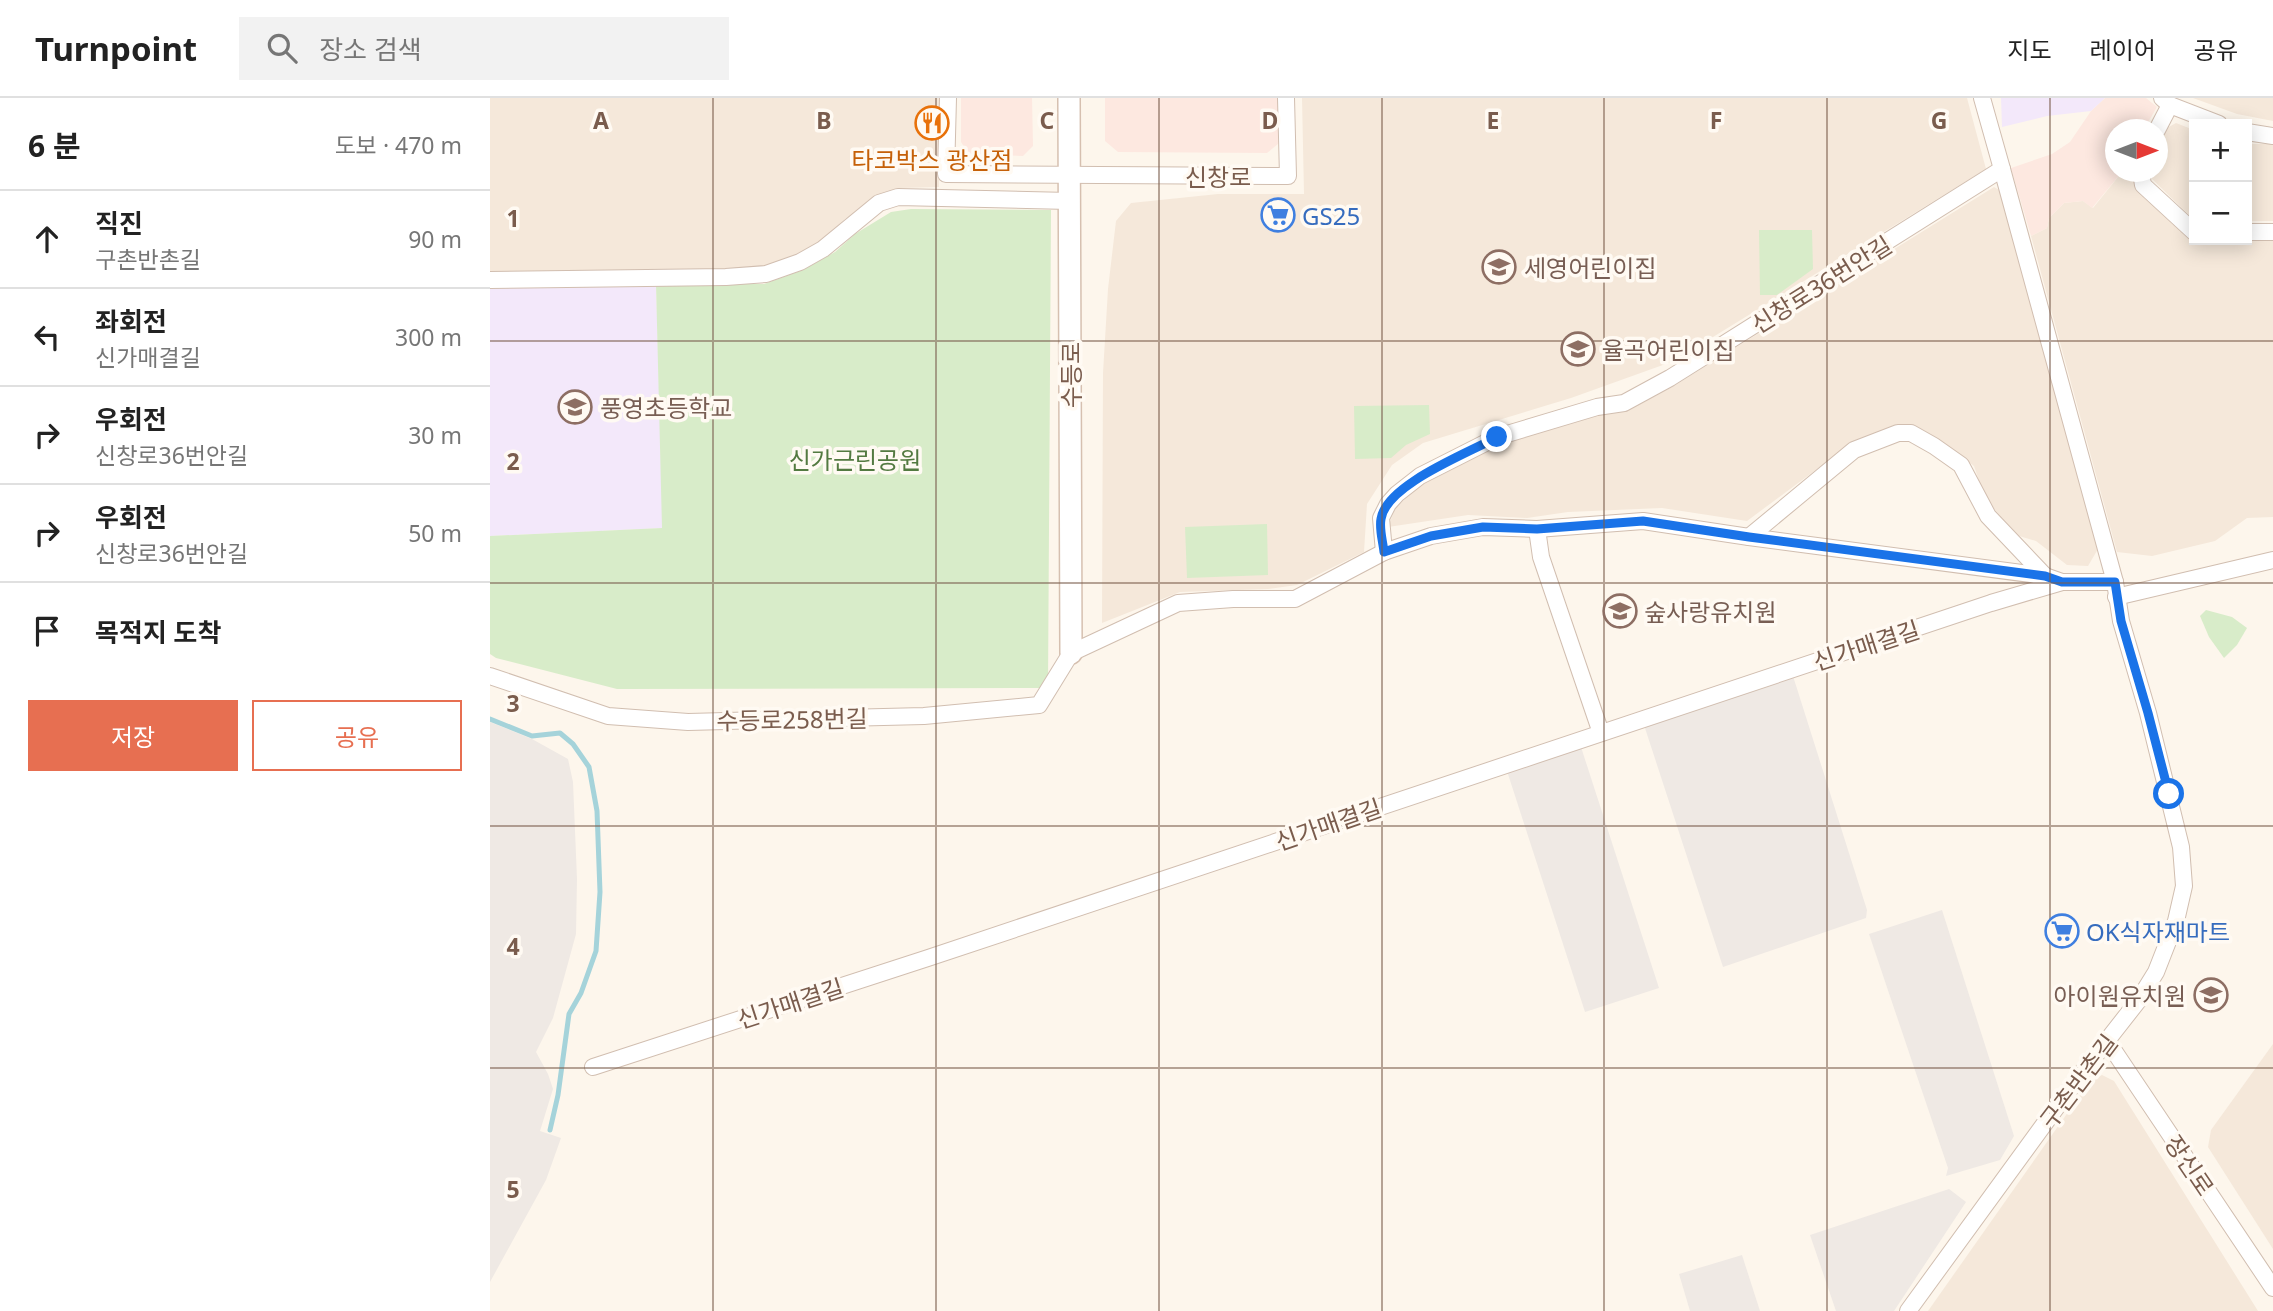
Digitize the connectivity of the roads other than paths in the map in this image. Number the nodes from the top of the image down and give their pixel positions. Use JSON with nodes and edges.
{"nodes":[{"id":1,"x":948,"y":98,"type":"edge"},
{"id":2,"x":1069,"y":98,"type":"edge"},
{"id":3,"x":1286,"y":98,"type":"edge"},
{"id":4,"x":1982,"y":98,"type":"edge"},
{"id":5,"x":2166,"y":101,"type":"edge"},
{"id":6,"x":2160,"y":119,"type":"edge"},
{"id":7,"x":2207,"y":119,"type":"edge"},
{"id":8,"x":2252,"y":133,"type":"edge"},
{"id":9,"x":2273,"y":136,"type":"edge"},
{"id":10,"x":2002,"y":169,"type":"junction"},
{"id":11,"x":1070,"y":176,"type":"junction"},
{"id":12,"x":2143,"y":182,"type":"edge"},
{"id":13,"x":1070,"y":201,"type":"junction"},
{"id":14,"x":2189,"y":227,"type":"edge"},
{"id":15,"x":2252,"y":232,"type":"edge"},
{"id":16,"x":2273,"y":232,"type":"edge"},
{"id":17,"x":490,"y":280,"type":"edge"},
{"id":18,"x":1537,"y":529,"type":"junction"},
{"id":19,"x":1749,"y":537,"type":"junction"},
{"id":20,"x":1384,"y":552,"type":"junction"},
{"id":21,"x":2273,"y":560,"type":"edge"},
{"id":22,"x":2045,"y":576,"type":"junction"},
{"id":23,"x":2062,"y":582,"type":"junction"},
{"id":24,"x":2115,"y":589,"type":"junction"},
{"id":25,"x":1071,"y":653,"type":"junction"},
{"id":26,"x":491,"y":678,"type":"edge"},
{"id":27,"x":1601,"y":733,"type":"junction"},
{"id":28,"x":2108,"y":1042,"type":"junction"},
{"id":29,"x":593,"y":1068,"type":"dead end"},
{"id":30,"x":2273,"y":1288,"type":"edge"},
{"id":31,"x":1908,"y":1311,"type":"edge"}],
"edges":[{"from":1,"to":11,"type":"street"},
{"from":2,"to":11,"type":"street","name":"수등로"},
{"from":3,"to":11,"type":"street","name":"신창로"},
{"from":4,"to":10,"type":"street"},
{"from":5,"to":6,"type":"street"},
{"from":5,"to":7,"type":"street"},
{"from":8,"to":9,"type":"street"},
{"from":10,"to":20,"type":"street","name":"신창로36번안길"},
{"from":10,"to":24,"type":"street"},
{"from":11,"to":13,"type":"street","name":"수등로"},
{"from":12,"to":14,"type":"street"},
{"from":13,"to":17,"type":"street"},
{"from":13,"to":25,"type":"street","name":"수등로"},
{"from":15,"to":16,"type":"street"},
{"from":18,"to":19,"type":"street","name":"신가매결길"},
{"from":18,"to":20,"type":"street","name":"신가매결길"},
{"from":18,"to":27,"type":"street"},
{"from":19,"to":22,"type":"street","name":"신가매결길"},
{"from":19,"to":22,"type":"street","name":"신가매결길"},
{"from":20,"to":25,"type":"street","name":"신가매결길"},
{"from":21,"to":24,"type":"street","name":"신가매결길"},
{"from":22,"to":23,"type":"street","name":"신가매결길"},
{"from":23,"to":24,"type":"street","name":"신가매결길"},
{"from":23,"to":27,"type":"street","name":"신가매결길"},
{"from":24,"to":28,"type":"street","name":"구촌반촌길"},
{"from":25,"to":26,"type":"street","name":"수등로258번길"},
{"from":27,"to":29,"type":"street","name":"신가매결길"},
{"from":28,"to":30,"type":"street","name":"장신로"},
{"from":28,"to":31,"type":"street","name":"구촌반촌길"}]}
